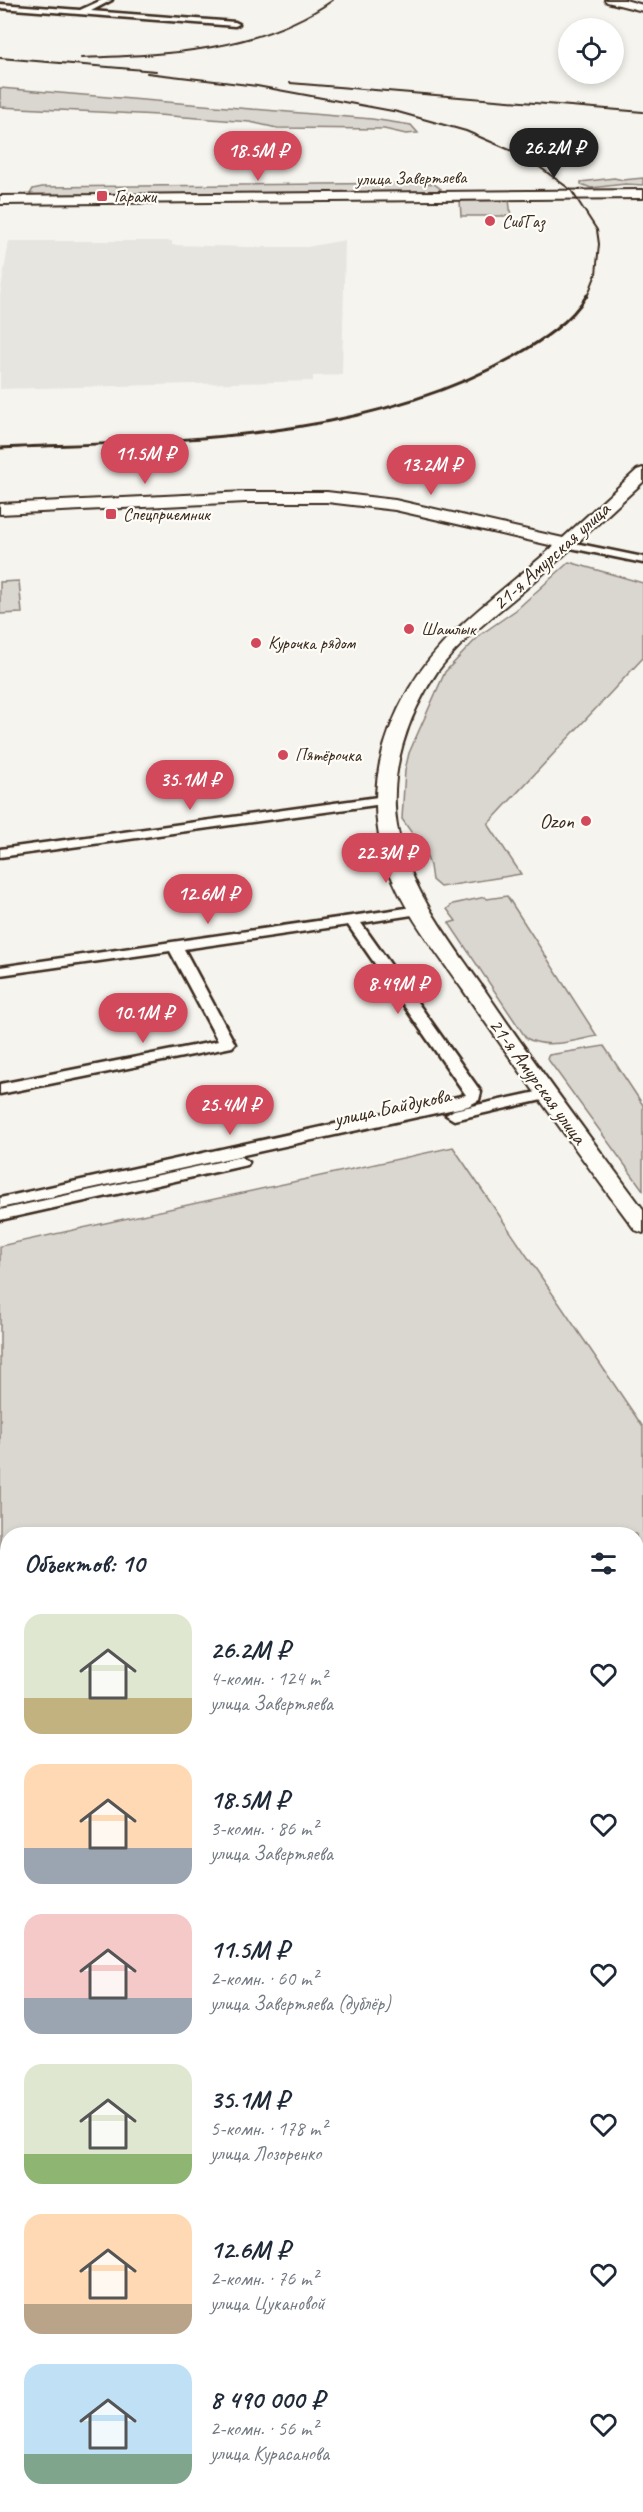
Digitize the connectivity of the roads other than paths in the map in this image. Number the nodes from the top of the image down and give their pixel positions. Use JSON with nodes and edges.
{"nodes":[{"id":1,"x":108,"y":0,"type":"edge"},
{"id":2,"x":611,"y":0,"type":"edge"},
{"id":3,"x":0,"y":6,"type":"edge"},
{"id":4,"x":643,"y":8,"type":"edge"},
{"id":5,"x":81,"y":12,"type":"junction"},
{"id":6,"x":235,"y":24,"type":"dead end"},
{"id":7,"x":639,"y":197,"type":"edge"},
{"id":8,"x":0,"y":200,"type":"edge"},
{"id":9,"x":643,"y":473,"type":"edge"},
{"id":10,"x":0,"y":509,"type":"edge"},
{"id":11,"x":565,"y":544,"type":"junction"},
{"id":12,"x":643,"y":560,"type":"edge"},
{"id":13,"x":385,"y":800,"type":"junction"},
{"id":14,"x":0,"y":853,"type":"edge"},
{"id":15,"x":420,"y":910,"type":"junction"},
{"id":16,"x":353,"y":921,"type":"junction"},
{"id":17,"x":175,"y":946,"type":"junction"},
{"id":18,"x":0,"y":971,"type":"edge"},
{"id":19,"x":0,"y":1089,"type":"edge"},
{"id":20,"x":546,"y":1095,"type":"junction"},
{"id":21,"x":0,"y":1203,"type":"edge"},
{"id":22,"x":0,"y":1215,"type":"edge"},
{"id":23,"x":643,"y":1225,"type":"edge"}],
"edges":[{"from":1,"to":5,"type":"street"},
{"from":2,"to":4,"type":"main road"},
{"from":3,"to":5,"type":"street"},
{"from":5,"to":6,"type":"street"},
{"from":7,"to":8,"type":"main road","name":"улица Завертяева"},
{"from":9,"to":11,"type":"main road","name":"21-я Амурская улица"},
{"from":10,"to":11,"type":"main road"},
{"from":11,"to":12,"type":"street"},
{"from":11,"to":13,"type":"main road","name":"21-я Амурская улица"},
{"from":13,"to":14,"type":"street"},
{"from":13,"to":15,"type":"main road","name":"21-я Амурская улица"},
{"from":15,"to":16,"type":"street"},
{"from":15,"to":20,"type":"main road","name":"21-я Амурская улица"},
{"from":16,"to":17,"type":"street"},
{"from":16,"to":21,"type":"street","name":"улица Байдукова"},
{"from":17,"to":18,"type":"street"},
{"from":17,"to":19,"type":"street"},
{"from":20,"to":22,"type":"street","name":"улица Байдукова"},
{"from":20,"to":23,"type":"main road","name":"21-я Амурская улица"}]}
